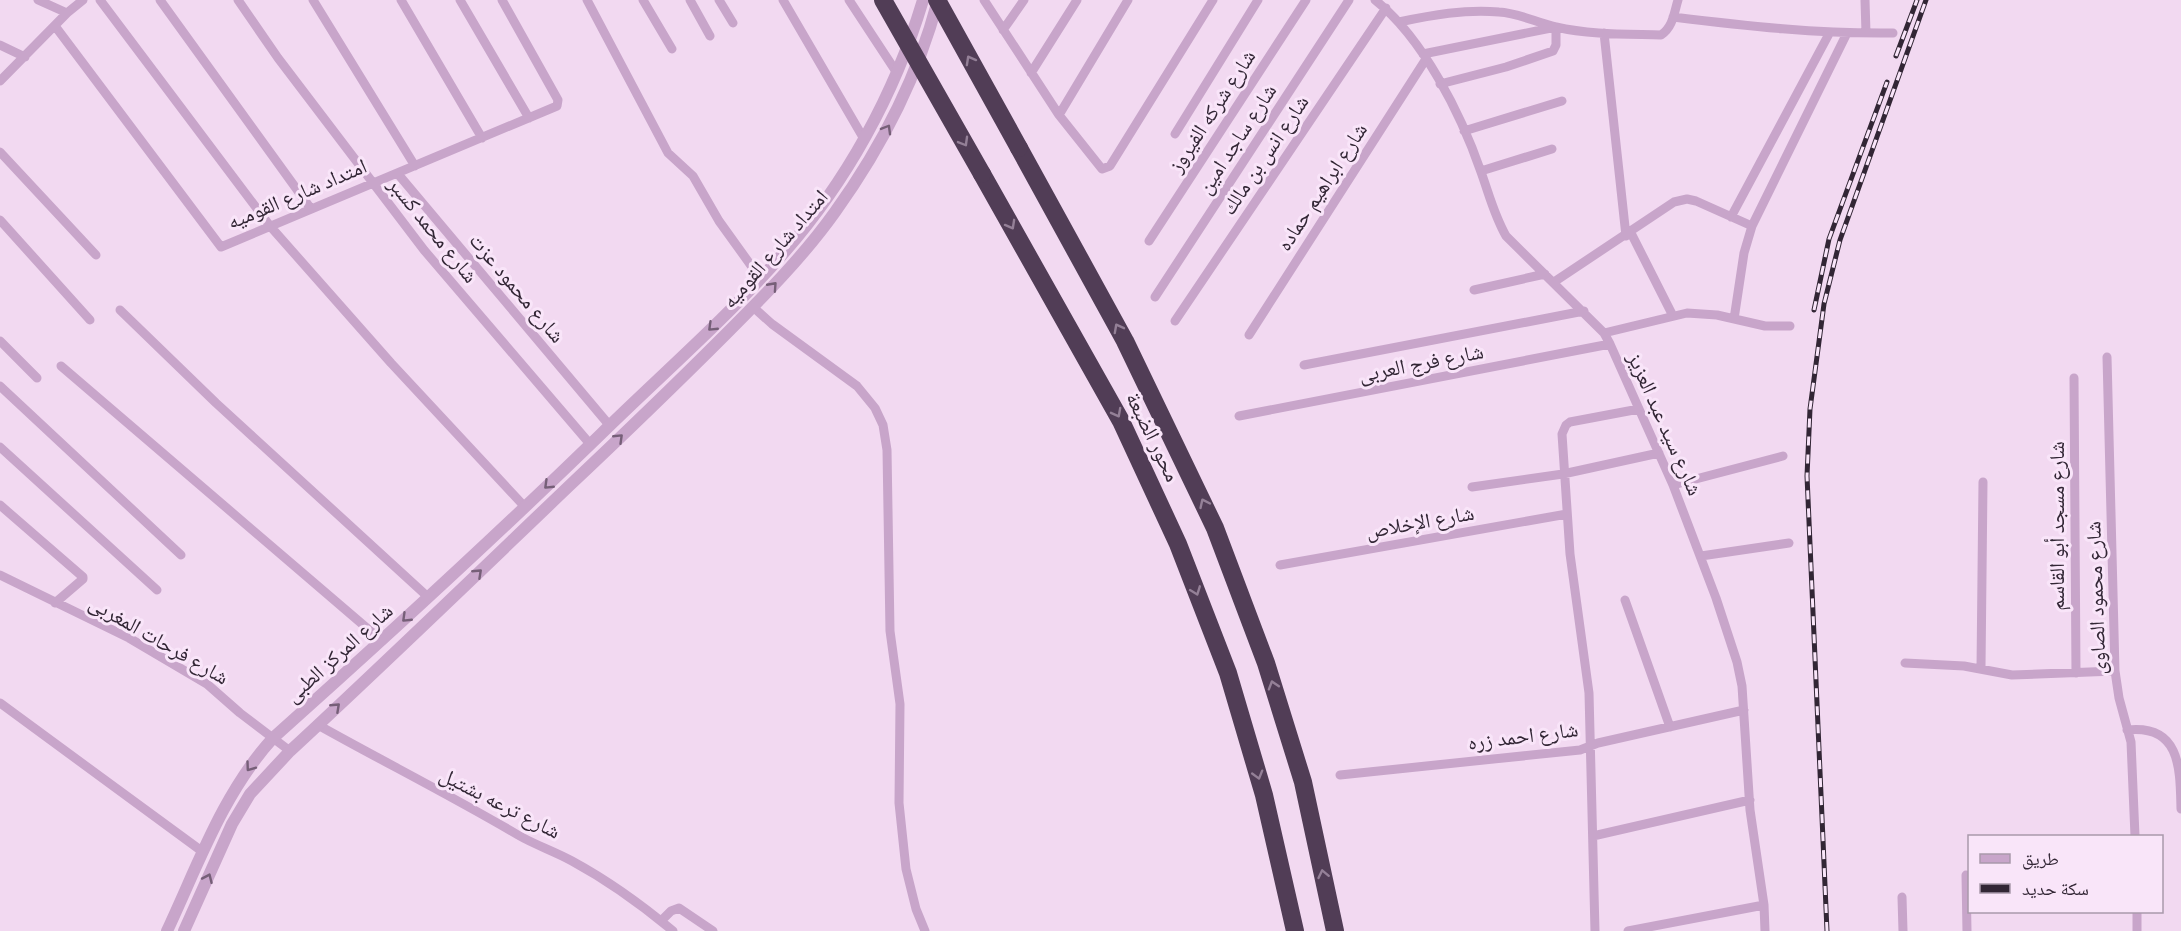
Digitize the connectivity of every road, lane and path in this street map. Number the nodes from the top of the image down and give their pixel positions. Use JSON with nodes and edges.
{"nodes":[{"id":1,"x":38,"y":0,"type":"edge"},
{"id":2,"x":68,"y":0,"type":"edge"},
{"id":3,"x":100,"y":0,"type":"edge"},
{"id":4,"x":160,"y":0,"type":"edge"},
{"id":5,"x":238,"y":0,"type":"edge"},
{"id":6,"x":313,"y":0,"type":"edge"},
{"id":7,"x":401,"y":0,"type":"edge"},
{"id":8,"x":460,"y":0,"type":"edge"},
{"id":9,"x":502,"y":0,"type":"edge"},
{"id":10,"x":587,"y":0,"type":"edge"},
{"id":11,"x":643,"y":0,"type":"edge"},
{"id":12,"x":690,"y":0,"type":"edge"},
{"id":13,"x":719,"y":0,"type":"edge"},
{"id":14,"x":783,"y":0,"type":"edge"},
{"id":15,"x":849,"y":0,"type":"edge"},
{"id":16,"x":883,"y":0,"type":"edge"},
{"id":17,"x":923,"y":0,"type":"edge"},
{"id":18,"x":938,"y":0,"type":"edge"},
{"id":19,"x":984,"y":0,"type":"edge"},
{"id":20,"x":1024,"y":0,"type":"edge"},
{"id":21,"x":1077,"y":0,"type":"edge"},
{"id":22,"x":1128,"y":0,"type":"edge"},
{"id":23,"x":1213,"y":0,"type":"edge"},
{"id":24,"x":1258,"y":0,"type":"edge"},
{"id":25,"x":1306,"y":0,"type":"edge"},
{"id":26,"x":1349,"y":0,"type":"edge"},
{"id":27,"x":1375,"y":0,"type":"edge"},
{"id":28,"x":1678,"y":0,"type":"edge"},
{"id":29,"x":1865,"y":0,"type":"edge"},
{"id":30,"x":81,"y":2,"type":"edge"},
{"id":31,"x":1386,"y":8,"type":"junction"},
{"id":32,"x":67,"y":13,"type":"junction"},
{"id":33,"x":1673,"y":17,"type":"junction"},
{"id":34,"x":1399,"y":22,"type":"junction"},
{"id":35,"x":733,"y":23,"type":"dead end"},
{"id":36,"x":55,"y":26,"type":"junction"},
{"id":37,"x":1556,"y":27,"type":"junction"},
{"id":38,"x":1003,"y":30,"type":"junction"},
{"id":39,"x":1830,"y":32,"type":"junction"},
{"id":40,"x":1604,"y":33,"type":"junction"},
{"id":41,"x":1847,"y":33,"type":"junction"},
{"id":42,"x":1866,"y":33,"type":"junction"},
{"id":43,"x":1893,"y":33,"type":"dead end"},
{"id":44,"x":710,"y":36,"type":"dead end"},
{"id":45,"x":0,"y":45,"type":"edge"},
{"id":46,"x":672,"y":49,"type":"dead end"},
{"id":47,"x":1424,"y":56,"type":"junction"},
{"id":48,"x":25,"y":57,"type":"junction"},
{"id":49,"x":897,"y":73,"type":"junction"},
{"id":50,"x":1031,"y":73,"type":"junction"},
{"id":51,"x":0,"y":80,"type":"edge"},
{"id":52,"x":1440,"y":84,"type":"junction"},
{"id":53,"x":1562,"y":101,"type":"dead end"},
{"id":54,"x":1059,"y":116,"type":"junction"},
{"id":55,"x":529,"y":118,"type":"junction"},
{"id":56,"x":1464,"y":131,"type":"junction"},
{"id":57,"x":1175,"y":134,"type":"dead end"},
{"id":58,"x":482,"y":138,"type":"junction"},
{"id":59,"x":864,"y":140,"type":"junction"},
{"id":60,"x":1552,"y":149,"type":"dead end"},
{"id":61,"x":0,"y":152,"type":"edge"},
{"id":62,"x":415,"y":166,"type":"junction"},
{"id":63,"x":1481,"y":171,"type":"junction"},
{"id":64,"x":398,"y":174,"type":"junction"},
{"id":65,"x":372,"y":183,"type":"junction"},
{"id":66,"x":311,"y":209,"type":"junction"},
{"id":67,"x":1731,"y":217,"type":"junction"},
{"id":68,"x":0,"y":220,"type":"edge"},
{"id":69,"x":270,"y":226,"type":"junction"},
{"id":70,"x":1752,"y":226,"type":"junction"},
{"id":71,"x":1628,"y":234,"type":"junction"},
{"id":72,"x":1149,"y":241,"type":"dead end"},
{"id":73,"x":96,"y":255,"type":"dead end"},
{"id":74,"x":1545,"y":274,"type":"junction"},
{"id":75,"x":760,"y":278,"type":"junction"},
{"id":76,"x":1554,"y":282,"type":"junction"},
{"id":77,"x":1474,"y":290,"type":"dead end"},
{"id":78,"x":1155,"y":297,"type":"dead end"},
{"id":79,"x":753,"y":307,"type":"junction"},
{"id":80,"x":120,"y":310,"type":"dead end"},
{"id":81,"x":1584,"y":311,"type":"junction"},
{"id":82,"x":1673,"y":316,"type":"junction"},
{"id":83,"x":1734,"y":319,"type":"junction"},
{"id":84,"x":90,"y":320,"type":"dead end"},
{"id":85,"x":1175,"y":321,"type":"dead end"},
{"id":86,"x":1790,"y":326,"type":"dead end"},
{"id":87,"x":1604,"y":333,"type":"junction"},
{"id":88,"x":1249,"y":335,"type":"dead end"},
{"id":89,"x":0,"y":341,"type":"edge"},
{"id":90,"x":1610,"y":344,"type":"junction"},
{"id":91,"x":2107,"y":357,"type":"dead end"},
{"id":92,"x":1304,"y":365,"type":"dead end"},
{"id":93,"x":61,"y":366,"type":"dead end"},
{"id":94,"x":37,"y":378,"type":"dead end"},
{"id":95,"x":2074,"y":378,"type":"dead end"},
{"id":96,"x":0,"y":386,"type":"edge"},
{"id":97,"x":1639,"y":409,"type":"junction"},
{"id":98,"x":1239,"y":416,"type":"dead end"},
{"id":99,"x":610,"y":426,"type":"junction"},
{"id":100,"x":591,"y":444,"type":"junction"},
{"id":101,"x":0,"y":447,"type":"edge"},
{"id":102,"x":1659,"y":453,"type":"junction"},
{"id":103,"x":1782,"y":456,"type":"dead end"},
{"id":104,"x":1563,"y":474,"type":"junction"},
{"id":105,"x":577,"y":479,"type":"joint"},
{"id":106,"x":1983,"y":482,"type":"dead end"},
{"id":107,"x":1673,"y":485,"type":"junction"},
{"id":108,"x":1472,"y":487,"type":"dead end"},
{"id":109,"x":0,"y":505,"type":"edge"},
{"id":110,"x":525,"y":507,"type":"junction"},
{"id":111,"x":1567,"y":514,"type":"junction"},
{"id":112,"x":1789,"y":543,"type":"dead end"},
{"id":113,"x":181,"y":555,"type":"dead end"},
{"id":114,"x":1701,"y":556,"type":"junction"},
{"id":115,"x":1280,"y":565,"type":"dead end"},
{"id":116,"x":0,"y":575,"type":"edge"},
{"id":117,"x":157,"y":590,"type":"dead end"},
{"id":118,"x":428,"y":597,"type":"junction"},
{"id":119,"x":1625,"y":600,"type":"dead end"},
{"id":120,"x":56,"y":603,"type":"junction"},
{"id":121,"x":382,"y":641,"type":"junction"},
{"id":122,"x":1905,"y":663,"type":"dead end"},
{"id":123,"x":1981,"y":669,"type":"junction"},
{"id":124,"x":2115,"y":671,"type":"junction"},
{"id":125,"x":2076,"y":673,"type":"junction"},
{"id":126,"x":0,"y":703,"type":"edge"},
{"id":127,"x":1744,"y":710,"type":"junction"},
{"id":128,"x":318,"y":725,"type":"junction"},
{"id":129,"x":1670,"y":727,"type":"junction"},
{"id":130,"x":2127,"y":730,"type":"junction"},
{"id":131,"x":273,"y":738,"type":"junction"},
{"id":132,"x":1589,"y":747,"type":"junction"},
{"id":133,"x":290,"y":751,"type":"junction"},
{"id":134,"x":1340,"y":775,"type":"dead end"},
{"id":135,"x":1750,"y":800,"type":"junction"},
{"id":136,"x":2181,"y":809,"type":"edge"},
{"id":137,"x":2135,"y":835,"type":"edge"},
{"id":138,"x":1593,"y":836,"type":"junction"},
{"id":139,"x":204,"y":852,"type":"junction"},
{"id":140,"x":1966,"y":875,"type":"dead end"},
{"id":141,"x":1902,"y":897,"type":"dead end"},
{"id":142,"x":1764,"y":905,"type":"junction"},
{"id":143,"x":2137,"y":913,"type":"edge"},
{"id":144,"x":661,"y":921,"type":"junction"},
{"id":145,"x":167,"y":931,"type":"edge"},
{"id":146,"x":184,"y":931,"type":"edge"},
{"id":147,"x":673,"y":931,"type":"edge"},
{"id":148,"x":713,"y":931,"type":"edge"},
{"id":149,"x":925,"y":931,"type":"edge"},
{"id":150,"x":1294,"y":931,"type":"edge"},
{"id":151,"x":1335,"y":931,"type":"edge"},
{"id":152,"x":1595,"y":931,"type":"edge"},
{"id":153,"x":1628,"y":931,"type":"edge"},
{"id":154,"x":1765,"y":931,"type":"edge"},
{"id":155,"x":1903,"y":931,"type":"edge"},
{"id":156,"x":1967,"y":931,"type":"edge"},
{"id":157,"x":2138,"y":931,"type":"edge"}],
"edges":[{"from":1,"to":32,"type":"street"},
{"from":2,"to":30,"type":"street"},
{"from":3,"to":69,"type":"street"},
{"from":4,"to":66,"type":"street"},
{"from":5,"to":65,"type":"street","name":"شارع محمد كسبر"},
{"from":6,"to":62,"type":"street"},
{"from":7,"to":58,"type":"street"},
{"from":8,"to":55,"type":"street"},
{"from":9,"to":55,"type":"street","name":"امتداد شارع القوميه"},
{"from":10,"to":75,"type":"street"},
{"from":11,"to":46,"type":"street"},
{"from":12,"to":44,"type":"street"},
{"from":13,"to":35,"type":"street"},
{"from":14,"to":59,"type":"street"},
{"from":15,"to":49,"type":"street"},
{"from":16,"to":150,"type":"highway","name":"محور الضبعة","one_way":true,"bridge":true},
{"from":17,"to":49,"type":"street","name":"امتداد شارع القوميه"},
{"from":79,"to":18,"type":"street","name":"امتداد شارع القوميه","one_way":true},
{"from":151,"to":18,"type":"highway","name":"محور الضبعة","one_way":true,"bridge":true},
{"from":19,"to":38,"type":"street"},
{"from":20,"to":38,"type":"street"},
{"from":21,"to":50,"type":"street"},
{"from":22,"to":54,"type":"street"},
{"from":23,"to":54,"type":"street"},
{"from":24,"to":57,"type":"street"},
{"from":25,"to":72,"type":"street","name":"شارع شركه الفيروز"},
{"from":26,"to":78,"type":"street","name":"شارع ساجد امين"},
{"from":27,"to":31,"type":"street","name":"شارع سيد عبد العزيز"},
{"from":28,"to":33,"type":"street"},
{"from":29,"to":42,"type":"street"},
{"from":30,"to":32,"type":"street"},
{"from":31,"to":34,"type":"street","name":"شارع سيد عبد العزيز"},
{"from":31,"to":85,"type":"street","name":"شارع انس بن مالك"},
{"from":32,"to":36,"type":"street"},
{"from":33,"to":39,"type":"street"},
{"from":33,"to":40,"type":"street"},
{"from":34,"to":37,"type":"street"},
{"from":34,"to":47,"type":"street","name":"شارع سيد عبد العزيز"},
{"from":36,"to":48,"type":"street"},
{"from":36,"to":69,"type":"street","name":"امتداد شارع القوميه"},
{"from":37,"to":40,"type":"street"},
{"from":37,"to":47,"type":"street"},
{"from":37,"to":52,"type":"street"},
{"from":38,"to":50,"type":"street"},
{"from":39,"to":41,"type":"street"},
{"from":39,"to":67,"type":"street"},
{"from":40,"to":71,"type":"street"},
{"from":41,"to":42,"type":"street"},
{"from":41,"to":70,"type":"street"},
{"from":42,"to":43,"type":"street"},
{"from":45,"to":48,"type":"street"},
{"from":47,"to":52,"type":"street","name":"شارع سيد عبد العزيز"},
{"from":47,"to":88,"type":"street","name":"شارع ابراهيم حماده"},
{"from":48,"to":51,"type":"street"},
{"from":49,"to":59,"type":"street","name":"امتداد شارع القوميه"},
{"from":50,"to":54,"type":"street"},
{"from":52,"to":56,"type":"street","name":"شارع سيد عبد العزيز"},
{"from":53,"to":56,"type":"street"},
{"from":55,"to":58,"type":"street","name":"امتداد شارع القوميه"},
{"from":56,"to":63,"type":"street","name":"شارع سيد عبد العزيز"},
{"from":58,"to":62,"type":"street","name":"امتداد شارع القوميه"},
{"from":59,"to":75,"type":"street","name":"امتداد شارع القوميه"},
{"from":60,"to":63,"type":"street"},
{"from":61,"to":73,"type":"street"},
{"from":62,"to":64,"type":"street","name":"امتداد شارع القوميه"},
{"from":63,"to":74,"type":"street","name":"شارع سيد عبد العزيز"},
{"from":64,"to":65,"type":"street","name":"امتداد شارع القوميه"},
{"from":64,"to":99,"type":"street","name":"شارع محمود عزت"},
{"from":65,"to":66,"type":"street","name":"امتداد شارع القوميه"},
{"from":65,"to":100,"type":"street","name":"شارع محمد كسبر"},
{"from":66,"to":69,"type":"street","name":"امتداد شارع القوميه"},
{"from":67,"to":70,"type":"street"},
{"from":67,"to":71,"type":"street"},
{"from":68,"to":84,"type":"street"},
{"from":69,"to":110,"type":"street"},
{"from":70,"to":83,"type":"street"},
{"from":71,"to":76,"type":"street"},
{"from":71,"to":82,"type":"street"},
{"from":74,"to":76,"type":"street","name":"شارع سيد عبد العزيز"},
{"from":74,"to":77,"type":"street"},
{"from":75,"to":99,"type":"street","name":"امتداد شارع القوميه","one_way":true},
{"from":76,"to":81,"type":"street","name":"شارع سيد عبد العزيز"},
{"from":105,"to":79,"type":"street","name":"امتداد شارع القوميه","one_way":true},
{"from":79,"to":149,"type":"street"},
{"from":80,"to":118,"type":"street"},
{"from":81,"to":87,"type":"street","name":"شارع سيد عبد العزيز"},
{"from":81,"to":92,"type":"street"},
{"from":82,"to":83,"type":"street"},
{"from":82,"to":87,"type":"street"},
{"from":83,"to":86,"type":"street"},
{"from":87,"to":90,"type":"street","name":"شارع سيد عبد العزيز"},
{"from":89,"to":94,"type":"street"},
{"from":90,"to":97,"type":"street","name":"شارع سيد عبد العزيز"},
{"from":90,"to":98,"type":"street","name":"شارع فرج العربى"},
{"from":91,"to":124,"type":"street","name":"شارع محمود الصاوى"},
{"from":93,"to":121,"type":"street"},
{"from":95,"to":125,"type":"street","name":"شارع مسجد أبو القاسم"},
{"from":96,"to":113,"type":"street"},
{"from":97,"to":102,"type":"street","name":"شارع سيد عبد العزيز"},
{"from":97,"to":104,"type":"street"},
{"from":99,"to":100,"type":"street","name":"امتداد شارع القوميه"},
{"from":100,"to":110,"type":"street","name":"شارع المركز الطبى","one_way":true},
{"from":101,"to":117,"type":"street"},
{"from":102,"to":104,"type":"street"},
{"from":102,"to":107,"type":"street","name":"شارع سيد عبد العزيز"},
{"from":103,"to":107,"type":"street"},
{"from":104,"to":108,"type":"street"},
{"from":104,"to":111,"type":"street"},
{"from":128,"to":105,"type":"street","name":"شارع المركز الطبى","one_way":true},
{"from":106,"to":123,"type":"street"},
{"from":107,"to":114,"type":"street","name":"شارع سيد عبد العزيز"},
{"from":109,"to":120,"type":"street"},
{"from":110,"to":118,"type":"street","name":"شارع المركز الطبى"},
{"from":111,"to":115,"type":"street","name":"شارع الإخلاص"},
{"from":111,"to":132,"type":"street"},
{"from":112,"to":114,"type":"street"},
{"from":114,"to":127,"type":"street","name":"شارع سيد عبد العزيز"},
{"from":116,"to":120,"type":"street","name":"شارع فرحات المغربى"},
{"from":118,"to":121,"type":"street","name":"شارع المركز الطبى","one_way":true},
{"from":119,"to":129,"type":"street"},
{"from":120,"to":131,"type":"street","name":"شارع فرحات المغربى"},
{"from":121,"to":131,"type":"street","name":"شارع المركز الطبى"},
{"from":122,"to":123,"type":"street"},
{"from":123,"to":125,"type":"street"},
{"from":124,"to":125,"type":"street"},
{"from":124,"to":130,"type":"street","name":"شارع محمود الصاوى"},
{"from":126,"to":139,"type":"street"},
{"from":127,"to":129,"type":"street","name":"شارع احمد زره"},
{"from":127,"to":135,"type":"street","name":"شارع سيد عبد العزيز"},
{"from":128,"to":133,"type":"street","name":"شارع المركز الطبى"},
{"from":128,"to":144,"type":"street","name":"شارع ترعه بشتيل"},
{"from":129,"to":132,"type":"street","name":"شارع احمد زره"},
{"from":130,"to":136,"type":"street"},
{"from":130,"to":137,"type":"street","name":"شارع محمود الصاوى"},
{"from":131,"to":133,"type":"street","name":"شارع فرحات المغربى"},
{"from":131,"to":139,"type":"street","name":"شارع المركز الطبى","one_way":true},
{"from":132,"to":134,"type":"street","name":"شارع احمد زره"},
{"from":132,"to":138,"type":"street"},
{"from":146,"to":133,"type":"street","name":"شارع المركز الطبى","one_way":true},
{"from":135,"to":138,"type":"street"},
{"from":135,"to":142,"type":"street","name":"شارع سيد عبد العزيز"},
{"from":138,"to":152,"type":"street"},
{"from":139,"to":145,"type":"street","name":"شارع المركز الطبى"},
{"from":140,"to":156,"type":"street"},
{"from":141,"to":155,"type":"street"},
{"from":142,"to":153,"type":"street"},
{"from":142,"to":154,"type":"street","name":"شارع سيد عبد العزيز"},
{"from":143,"to":157,"type":"street"},
{"from":144,"to":147,"type":"street","name":"شارع ترعه بشتيل"},
{"from":144,"to":148,"type":"street"}]}
